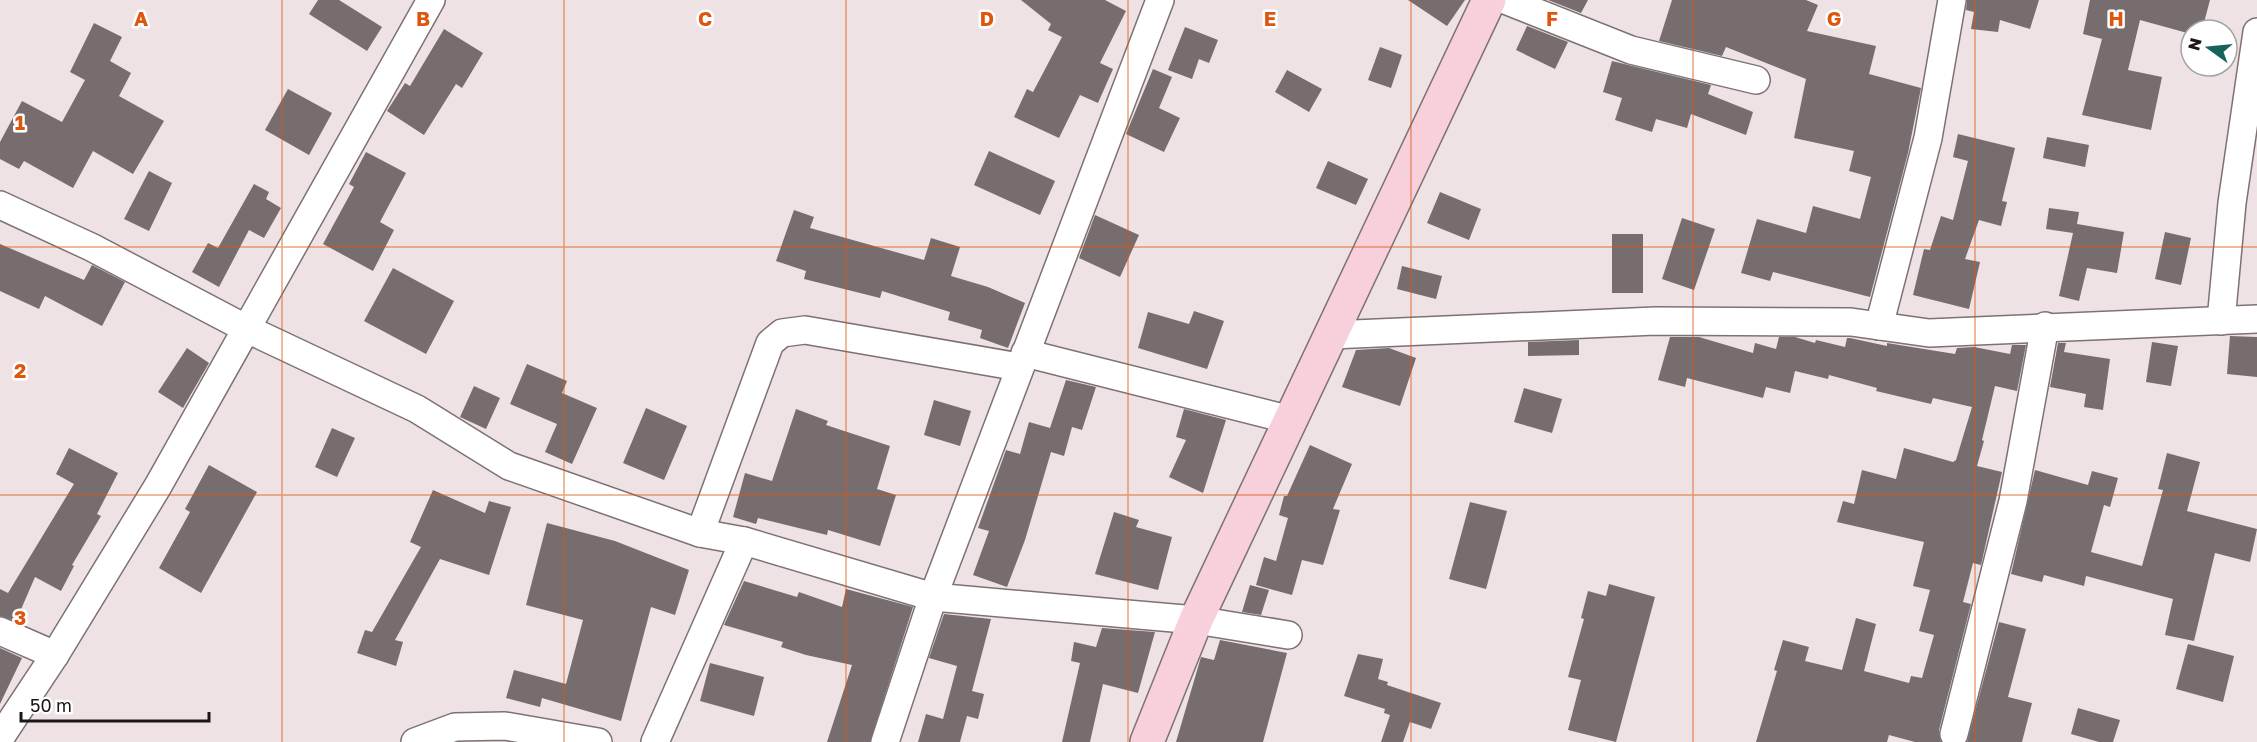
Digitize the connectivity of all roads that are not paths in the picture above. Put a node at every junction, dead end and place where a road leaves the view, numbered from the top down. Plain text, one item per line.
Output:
1 (431, 0) edge
2 (1160, 0) edge
3 (1490, 0) edge
4 (1505, 0) edge
5 (1952, 0) edge
6 (2257, 32) edge
7 (1756, 80) dead end
8 (0, 205) edge
9 (2257, 319) edge
10 (2221, 321) junction
11 (1879, 326) junction
12 (2045, 326) junction
13 (245, 328) junction
14 (1331, 335) junction
15 (1022, 360) junction
16 (1291, 420) junction
17 (700, 533) junction
18 (744, 542) junction
19 (933, 597) junction
20 (1197, 620) junction
21 (0, 631) edge
22 (1288, 635) dead end
23 (55, 655) junction
24 (1954, 734) dead end
25 (0, 738) edge
26 (415, 742) edge
27 (598, 742) edge
28 (655, 742) edge
29 (885, 742) edge
30 (1147, 742) edge

1 - 13 street
2 - 15 street
3 - 14 street
4 - 7 street
5 - 11 street
6 - 10 street
8 - 13 street
9 - 10 street
10 - 12 street
11 - 12 street
11 - 14 street
12 - 24 street
13 - 17 street
13 - 23 street
14 - 16 street
15 - 16 street
15 - 17 street
15 - 19 street
16 - 20 street
17 - 18 street
18 - 19 street
18 - 28 street
19 - 20 street
19 - 29 street
20 - 22 street
20 - 30 street
21 - 23 street
23 - 25 street
26 - 27 street

